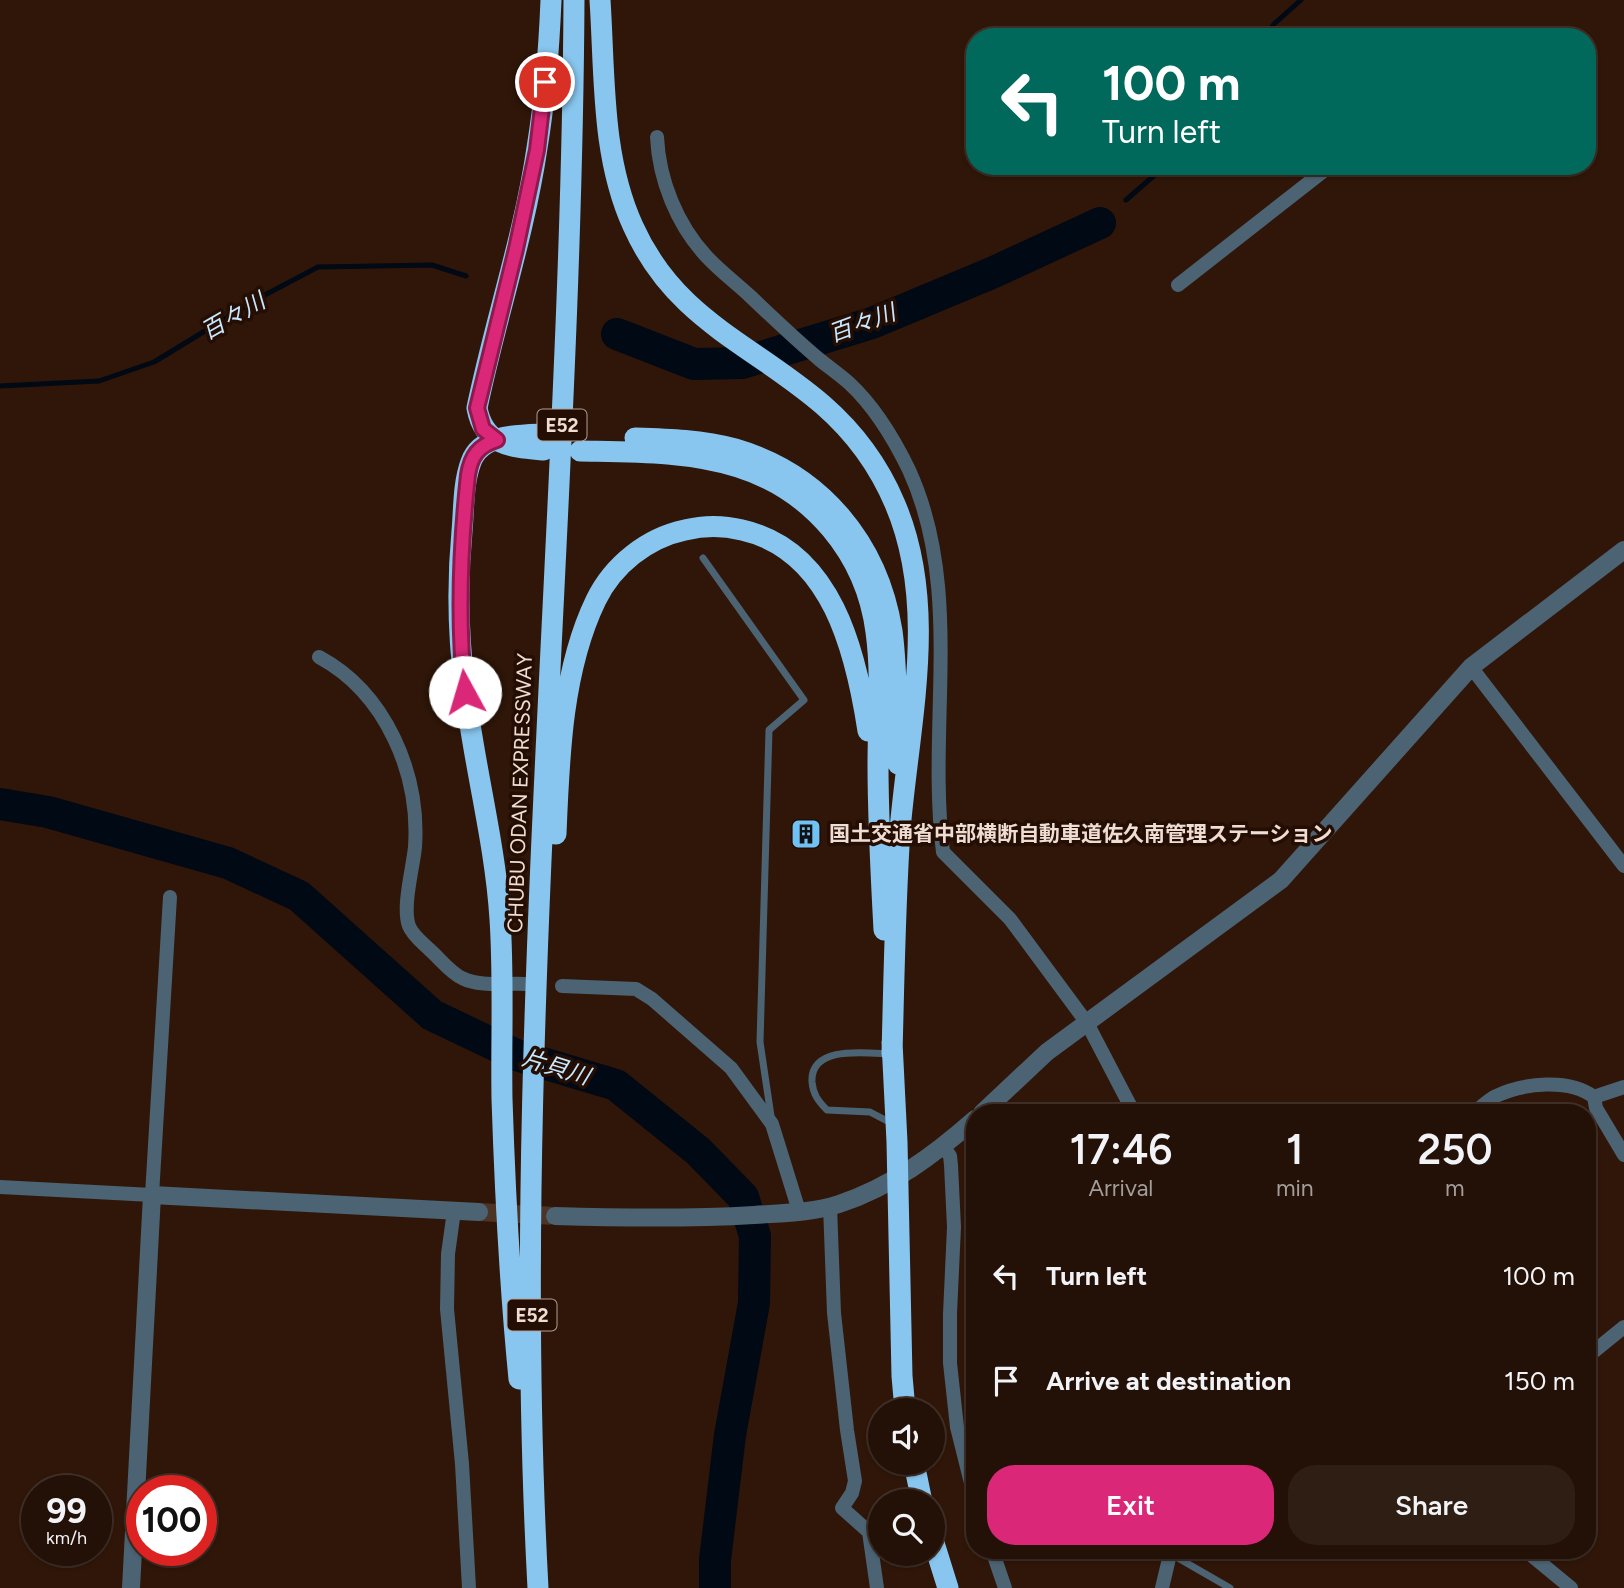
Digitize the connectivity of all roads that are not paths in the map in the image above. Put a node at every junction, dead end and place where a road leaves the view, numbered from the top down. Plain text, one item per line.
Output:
1 (551, 0) edge
2 (575, 0) edge
3 (600, 0) edge
4 (657, 137) dead end
5 (1319, 175) edge
6 (1178, 285) dead end
7 (497, 440) junction
8 (544, 442) tunnel mouth
9 (1624, 550) edge
10 (703, 558) dead end
11 (319, 657) dead end
12 (1471, 667) junction
13 (878, 824) junction
14 (900, 828) junction
15 (1624, 866) edge
16 (170, 897) dead end
17 (543, 991) junction
18 (1087, 1023) junction
19 (892, 1054) junction
20 (1624, 1087) edge
21 (1594, 1097) junction
22 (991, 1104) edge
23 (1129, 1104) edge
24 (1485, 1104) edge
25 (1595, 1104) edge
26 (1596, 1108) edge
27 (772, 1124) junction
28 (966, 1127) edge
29 (896, 1134) junction
30 (943, 1146) junction
31 (1624, 1155) edge
32 (0, 1187) edge
33 (152, 1195) junction
34 (830, 1206) junction
35 (454, 1211) junction
36 (479, 1212) tunnel mouth
37 (794, 1212) junction
38 (555, 1216) tunnel mouth
39 (1624, 1327) edge
40 (1596, 1350) edge
41 (904, 1398) edge
42 (966, 1467) edge
43 (534, 1517) junction
44 (995, 1559) edge
45 (1168, 1559) edge
46 (1182, 1559) edge
47 (1536, 1559) edge
48 (941, 1566) edge
49 (131, 1588) edge
50 (469, 1588) edge
51 (538, 1588) edge
52 (877, 1588) edge
53 (948, 1588) edge
54 (1005, 1588) edge
55 (1162, 1588) edge
56 (1230, 1588) edge
57 (1571, 1588) edge

1 - 7 highway
2 - 17 highway, CHUBU ODAN EXPRESSWAY / E52
3 - 14 highway
4 - 18 street
5 - 6 street
7 - 8 highway
7 - 43 highway
9 - 12 street
10 - 27 lane
11 - 17 street
12 - 15 street
12 - 18 street
13 - 14 highway
13 - 17 highway
13 - 19 highway
14 - 19 highway
16 - 33 street
17 - 27 street
17 - 43 highway, CHUBU ODAN EXPRESSWAY / E52
18 - 22 street
18 - 23 street
19 - 29 highway
19 - 29 lane
20 - 21 street
21 - 24 street
21 - 25 street
26 - 31 street
27 - 37 street
28 - 30 street
29 - 41 highway
30 - 34 street
30 - 42 street
32 - 33 street
33 - 35 street
33 - 49 street
34 - 37 street
34 - 52 street
35 - 36 street
35 - 50 street
37 - 38 street
39 - 40 street
43 - 51 highway, CHUBU ODAN EXPRESSWAY / E52
44 - 54 street
45 - 55 street
46 - 56 lane
47 - 57 street
48 - 53 highway

